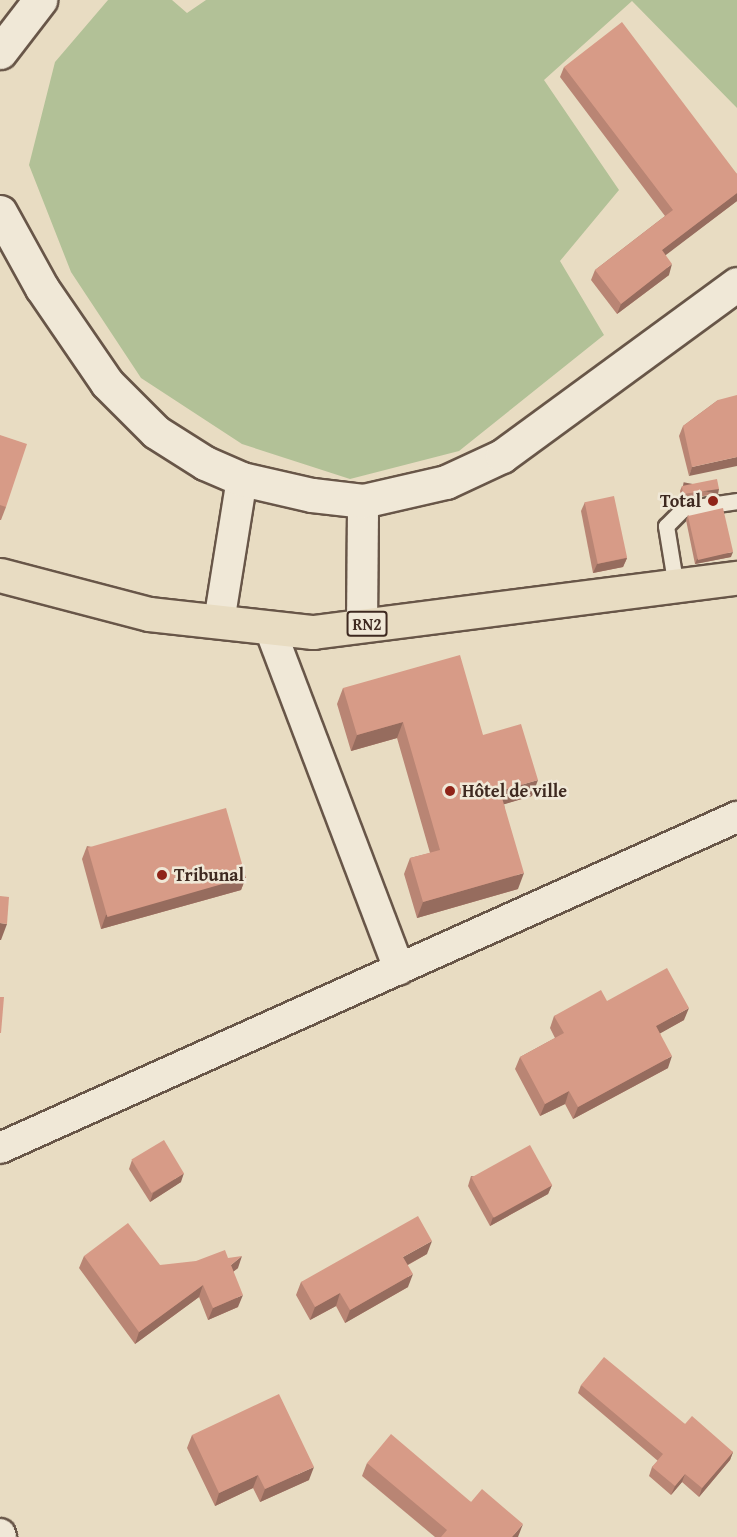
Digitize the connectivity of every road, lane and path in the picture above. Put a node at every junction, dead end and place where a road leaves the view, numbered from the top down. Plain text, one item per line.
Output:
1 (40, 0) edge
2 (0, 52) edge
3 (0, 212) edge
4 (737, 284) edge
5 (242, 479) junction
6 (363, 501) junction
7 (737, 501) edge
8 (0, 575) edge
9 (737, 578) edge
10 (676, 587) junction
11 (219, 622) junction
12 (362, 625) junction
13 (270, 629) junction
14 (737, 817) edge
15 (399, 969) junction
16 (0, 1148) edge

1 - 2 street
3 - 5 street
4 - 6 street
5 - 6 street
5 - 11 street
6 - 12 street
7 - 10 lane
8 - 11 highway, RN2
9 - 10 highway, RN2
10 - 12 highway, RN2
11 - 13 highway, RN2
12 - 13 highway, RN2
13 - 15 street
14 - 15 street
15 - 16 street

